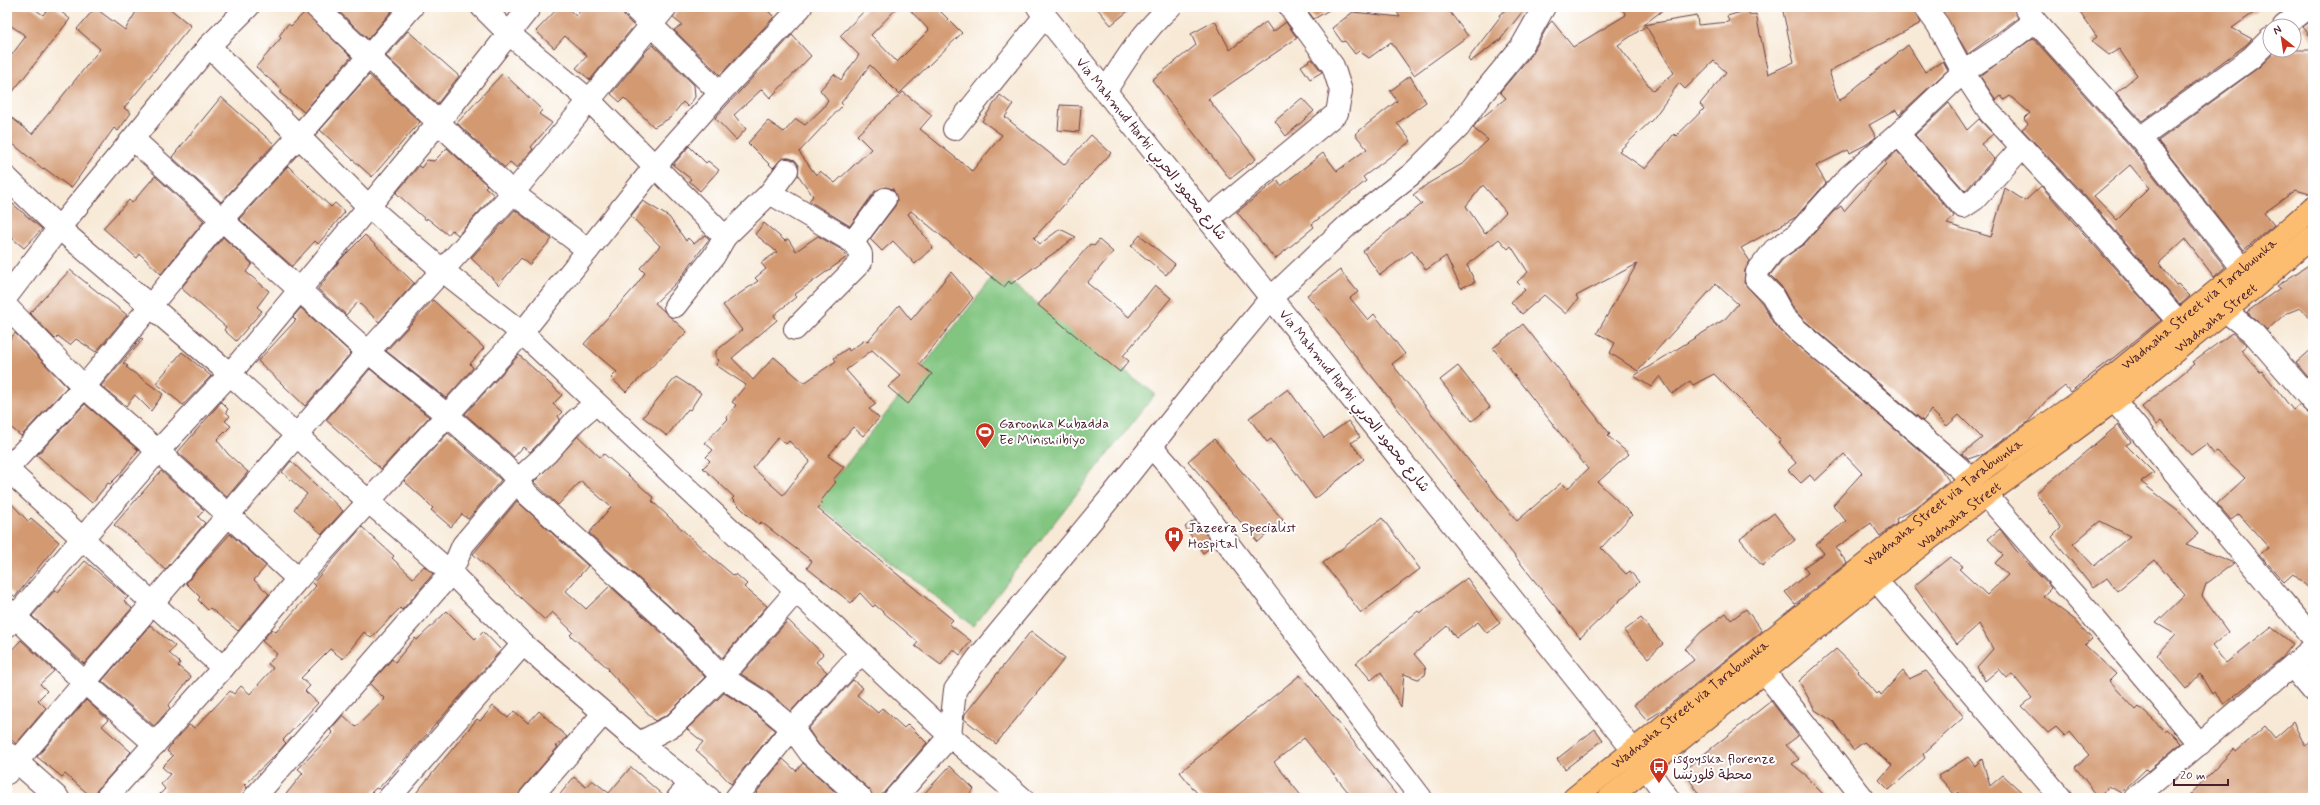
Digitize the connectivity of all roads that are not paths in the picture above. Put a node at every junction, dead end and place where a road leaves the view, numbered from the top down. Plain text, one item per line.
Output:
1 (248, 7) edge
2 (316, 7) edge
3 (412, 7) edge
4 (482, 7) edge
5 (530, 7) edge
6 (633, 7) edge
7 (666, 7) edge
8 (1290, 7) edge
9 (1544, 7) edge
10 (1925, 7) edge
11 (2308, 7) edge
12 (792, 10) edge
13 (1162, 10) edge
14 (1042, 12) edge
15 (2030, 14) edge
16 (2294, 18) edge
17 (652, 24) junction
18 (508, 33) junction
19 (209, 46) junction
20 (2262, 48) edge
21 (369, 57) junction
22 (1963, 72) junction
23 (1105, 92) junction
24 (720, 93) junction
25 (589, 100) junction
26 (438, 123) junction
27 (954, 129) dead end
28 (1898, 134) junction
29 (298, 137) junction
30 (2140, 138) junction
31 (133, 139) junction
32 (2022, 147) junction
33 (655, 166) junction
34 (787, 170) dead end
35 (7, 178) edge
36 (513, 193) junction
37 (770, 193) junction
38 (885, 199) dead end
39 (368, 206) junction
40 (2313, 207) edge
41 (1208, 219) junction
42 (221, 220) junction
43 (59, 228) junction
44 (2313, 236) edge
45 (725, 237) junction
46 (853, 242) junction
47 (588, 250) junction
48 (442, 270) junction
49 (2250, 277) junction
50 (299, 288) junction
51 (7, 296) edge
52 (1271, 298) junction
53 (151, 305) junction
54 (675, 306) dead end
55 (7, 307) edge
56 (2224, 310) junction
57 (2178, 321) junction
58 (795, 329) dead end
59 (522, 333) junction
60 (368, 352) junction
61 (230, 374) junction
62 (84, 387) junction
63 (2108, 392) junction
64 (2313, 402) edge
65 (595, 404) junction
66 (447, 415) junction
67 (296, 436) junction
68 (1151, 446) junction
69 (158, 451) junction
70 (7, 469) edge
71 (1972, 479) junction
72 (518, 480) junction
73 (1986, 494) junction
74 (369, 502) junction
75 (229, 516) junction
76 (82, 537) junction
77 (451, 573) junction
78 (298, 579) junction
79 (1876, 580) junction
80 (797, 590) junction
81 (154, 605) junction
82 (10, 617) edge
83 (2313, 638) edge
84 (523, 644) junction
85 (2313, 648) edge
86 (861, 653) junction
87 (2292, 666) junction
88 (223, 668) junction
89 (1765, 672) junction
90 (722, 677) junction
91 (84, 682) junction
92 (2313, 691) edge
93 (604, 713) junction
94 (792, 728) junction
95 (950, 736) junction
96 (639, 743) junction
97 (155, 744) junction
98 (2200, 744) junction
99 (1633, 750) junction
100 (10, 762) edge
101 (1646, 769) junction
102 (684, 791) edge
103 (58, 798) edge
104 (106, 798) edge
105 (254, 798) edge
106 (389, 798) edge
107 (530, 798) edge
108 (709, 798) edge
109 (736, 798) edge
110 (861, 798) edge
111 (895, 798) edge
112 (1022, 798) edge
113 (1421, 798) edge
114 (1574, 798) edge
115 (1609, 798) edge
116 (1668, 798) edge
117 (1863, 798) edge
118 (2060, 798) edge
119 (2135, 798) edge

1 - 19 street
2 - 21 street
3 - 21 street
4 - 18 street
5 - 18 street
6 - 17 street
7 - 17 street
8 - 41 street
9 - 52 street
10 - 22 street
11 - 16 street
12 - 24 street
13 - 23 street
14 - 23 street, Via Mahmud Harbi شارع محمود الحربي
14 - 27 street
15 - 22 street
15 - 30 street
17 - 24 street
17 - 25 street
18 - 25 street
18 - 26 street
19 - 29 street
19 - 31 street
20 - 30 street
21 - 26 street
21 - 29 street
22 - 28 street
22 - 32 street
23 - 41 street, Via Mahmud Harbi شارع محمود الحربي
24 - 33 street
25 - 33 street
25 - 36 street
26 - 36 street
26 - 39 street
28 - 32 street
28 - 71 street
29 - 39 street
29 - 42 street
30 - 49 street
31 - 42 street
31 - 43 street
32 - 57 street
33 - 45 street
33 - 47 street
34 - 37 street
35 - 43 street
36 - 47 street
36 - 48 street
37 - 45 street
37 - 46 street
38 - 46 street
39 - 48 street
39 - 50 street
40 - 49 main road, Wadnaha Street via Tarabuunka
41 - 52 street, Via Mahmud Harbi شارع محمود الحربي
42 - 50 street
42 - 53 street
43 - 51 street
43 - 53 street
44 - 49 main road, Wadnaha Street
45 - 54 street
46 - 58 street
47 - 59 street
48 - 59 street
48 - 60 street
49 - 56 main road, Wadnaha Street
49 - 57 main road, Wadnaha Street via Tarabuunka
50 - 60 street
50 - 61 street
52 - 68 street
52 - 99 street, Via Mahmud Harbi شارع محمود الحربي
53 - 61 street
53 - 62 street
55 - 62 street
56 - 63 main road, Wadnaha Street
56 - 64 street
57 - 63 main road, Wadnaha Street via Tarabuunka
59 - 65 street
59 - 66 street
60 - 66 street
60 - 67 street
61 - 67 street
61 - 69 street
62 - 69 street
62 - 70 street
63 - 71 main road, Wadnaha Street via Tarabuunka
63 - 73 main road, Wadnaha Street
63 - 83 street
65 - 72 street
65 - 80 street
66 - 72 street
66 - 74 street
67 - 74 street
67 - 75 street
68 - 95 street
68 - 113 street
69 - 75 street
69 - 76 street
70 - 76 street
71 - 99 main road, Wadnaha Street via Tarabuunka
72 - 77 street
72 - 90 street
73 - 79 main road, Wadnaha Street
73 - 98 street
74 - 77 street
74 - 78 street
75 - 78 street
75 - 81 street
76 - 81 street
76 - 82 street
77 - 84 street
77 - 105 street
78 - 88 street
79 - 89 main road, Wadnaha Street
79 - 118 street
80 - 86 street
80 - 90 street
81 - 88 street
81 - 91 street
82 - 91 street
84 - 93 street
84 - 106 street
85 - 87 street
86 - 94 street
86 - 95 street
87 - 92 street
87 - 98 street
88 - 97 street
89 - 101 main road, Wadnaha Street
89 - 117 street
90 - 94 street
90 - 96 street
91 - 97 street
91 - 100 street
93 - 96 street
93 - 107 street
94 - 109 street
94 - 110 street
95 - 111 street
95 - 112 street
96 - 102 street
97 - 104 street
98 - 119 street
99 - 101 street, Via Mahmud Harbi شارع محمود الحربي
99 - 114 main road, Wadnaha Street via Tarabuunka
100 - 103 street
101 - 115 main road, Wadnaha Street
101 - 116 street, Via Mahmud Harbi شارع محمود الحربي
102 - 108 street

